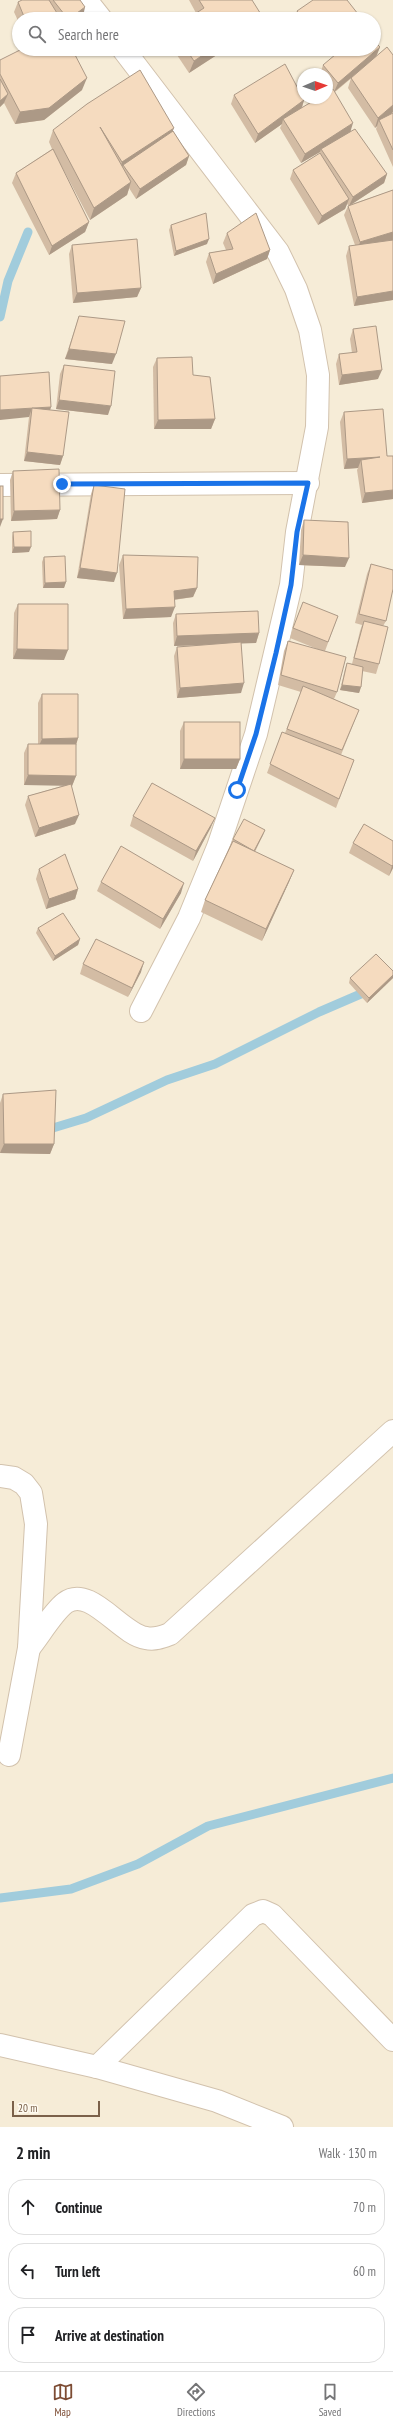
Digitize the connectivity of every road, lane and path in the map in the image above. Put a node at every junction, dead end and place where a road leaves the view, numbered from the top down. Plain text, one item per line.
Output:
1 (86, 0) edge
2 (95, 12) edge
3 (129, 56) edge
4 (308, 483) junction
5 (0, 485) edge
6 (141, 1011) dead end
7 (393, 1432) edge
8 (0, 1476) edge
9 (29, 1648) junction
10 (9, 1755) dead end
11 (393, 2040) edge
12 (0, 2046) edge
13 (97, 2067) junction
14 (282, 2127) edge

1 - 2 street
3 - 4 street
4 - 5 street
4 - 6 street
7 - 9 street
8 - 9 street
9 - 10 street
11 - 13 street
12 - 13 street
13 - 14 street

